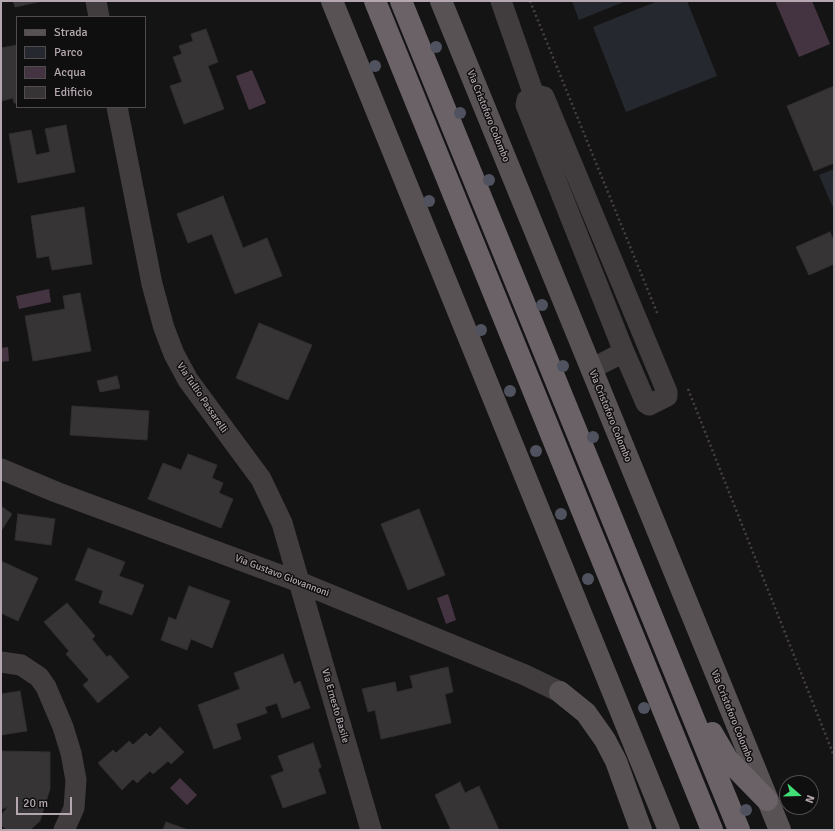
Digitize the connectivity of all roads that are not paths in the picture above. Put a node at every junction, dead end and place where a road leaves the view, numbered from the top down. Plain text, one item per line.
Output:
1 (96, 1) edge
2 (332, 1) edge
3 (375, 1) edge
4 (401, 1) edge
5 (441, 1) edge
6 (446, 1) edge
7 (500, 1) edge
8 (99, 16) edge
9 (450, 25) junction
10 (535, 98) junction
11 (117, 108) edge
12 (624, 352) junction
13 (591, 369) junction
14 (1, 469) edge
15 (638, 579) junction
16 (299, 582) junction
17 (1, 662) edge
18 (560, 692) joint
19 (767, 800) junction
20 (64, 830) edge
21 (371, 830) edge
22 (641, 830) edge
23 (669, 830) edge
24 (712, 830) edge
25 (739, 830) edge
26 (780, 830) edge

1 - 8 street
2 - 23 main road
3 - 24 highway
4 - 15 highway
5 - 9 main road, Via Cristoforo Colombo
6 - 9 main road
7 - 10 street
9 - 13 main road, Via Cristoforo Colombo
10 - 12 street
10 - 12 street
11 - 16 street, Via Tullio Passarelli
12 - 13 street
13 - 19 main road, Via Cristoforo Colombo
14 - 16 street, Via Gustavo Giovannoni
15 - 19 highway
15 - 25 highway
16 - 18 street, Via Gustavo Giovannoni
16 - 21 street, Via Ernesto Basile
17 - 20 street
18 - 22 main road
19 - 26 main road, Via Cristoforo Colombo

